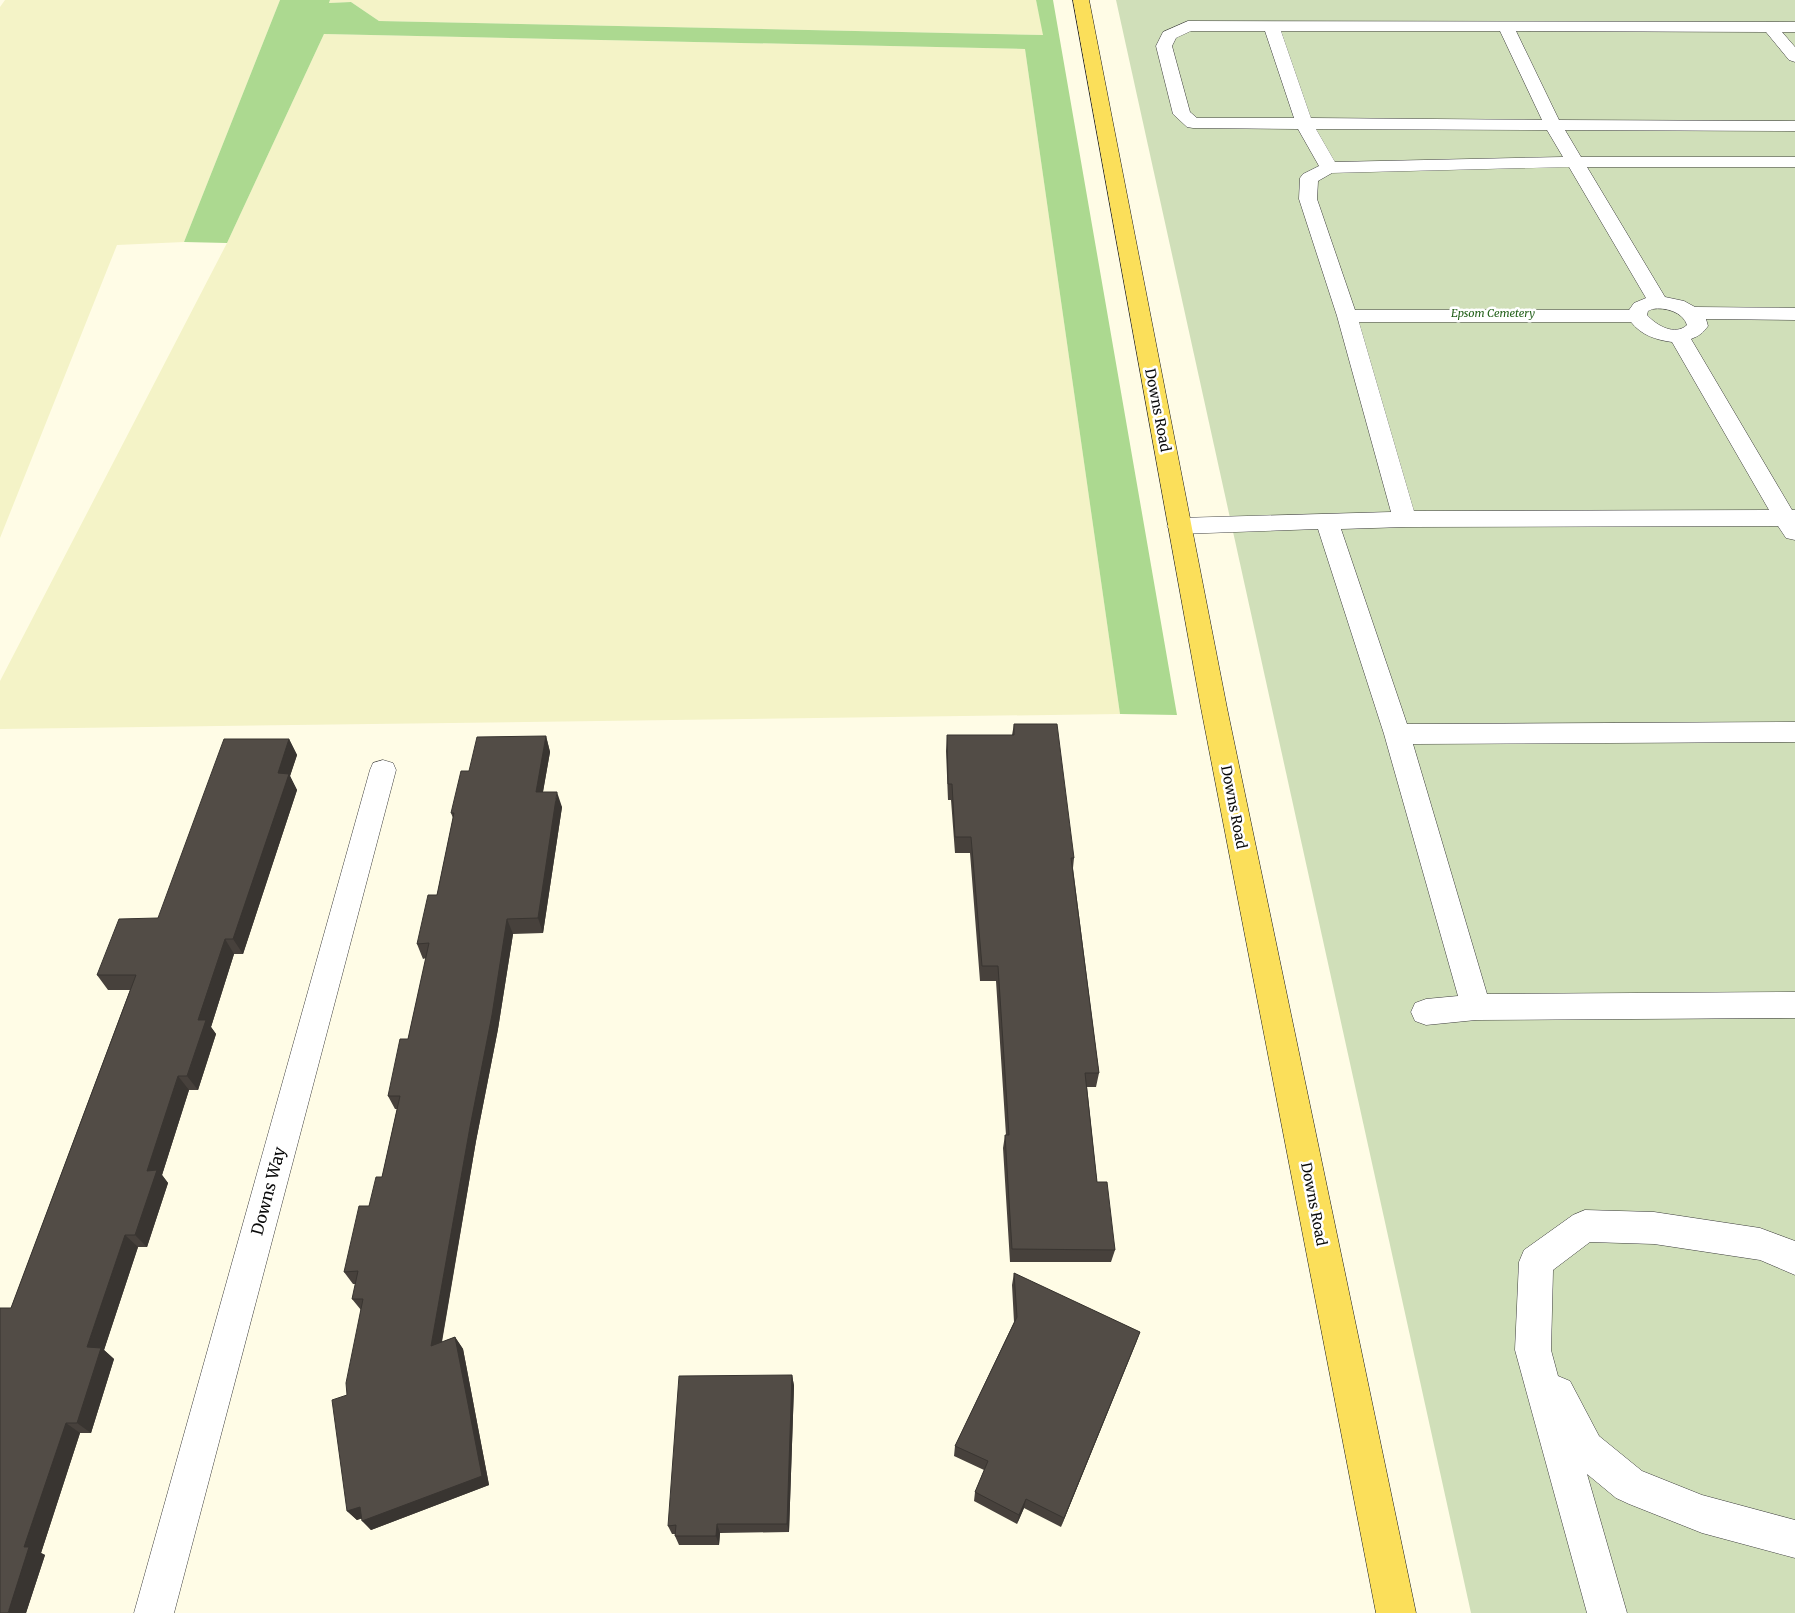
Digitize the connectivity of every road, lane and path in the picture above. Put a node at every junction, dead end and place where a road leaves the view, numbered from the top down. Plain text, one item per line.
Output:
1 (1081, 0) edge
2 (1271, 26) junction
3 (1506, 27) junction
4 (1770, 27) junction
5 (1795, 27) edge
6 (1795, 58) edge
7 (1306, 124) junction
8 (1553, 125) junction
9 (1795, 126) edge
10 (1575, 162) junction
11 (1795, 162) edge
12 (1329, 168) junction
13 (1658, 302) junction
14 (1691, 313) junction
15 (1795, 314) edge
16 (1347, 316) junction
17 (1637, 316) junction
18 (1678, 336) junction
19 (1405, 519) junction
20 (1327, 522) junction
21 (1792, 524) edge
22 (1179, 526) junction
23 (1795, 732) edge
24 (1397, 734) junction
25 (383, 770) dead end
26 (1795, 1004) edge
27 (1476, 1007) junction
28 (1426, 1012) dead end
29 (1795, 1258) edge
30 (1533, 1350) junction
31 (1795, 1538) edge
32 (154, 1613) edge
33 (1396, 1613) edge
34 (1607, 1613) edge

1 - 22 main road, Downs Road
2 - 3 street
2 - 7 street
2 - 7 street
3 - 4 street
3 - 8 street
4 - 5 street
4 - 6 street
7 - 8 street
7 - 12 street
8 - 9 street
8 - 10 street
10 - 11 street
10 - 12 street
10 - 13 street
12 - 16 street
13 - 14 street
13 - 17 street
14 - 15 street
14 - 18 street
16 - 17 street
16 - 19 street
17 - 18 street
18 - 21 street
19 - 20 street
19 - 21 street
20 - 22 street
20 - 24 street
22 - 33 main road, Downs Road
23 - 24 street
24 - 27 street
25 - 32 street, Downs Way
26 - 27 street
27 - 28 street
29 - 30 street
30 - 31 street
30 - 34 street

